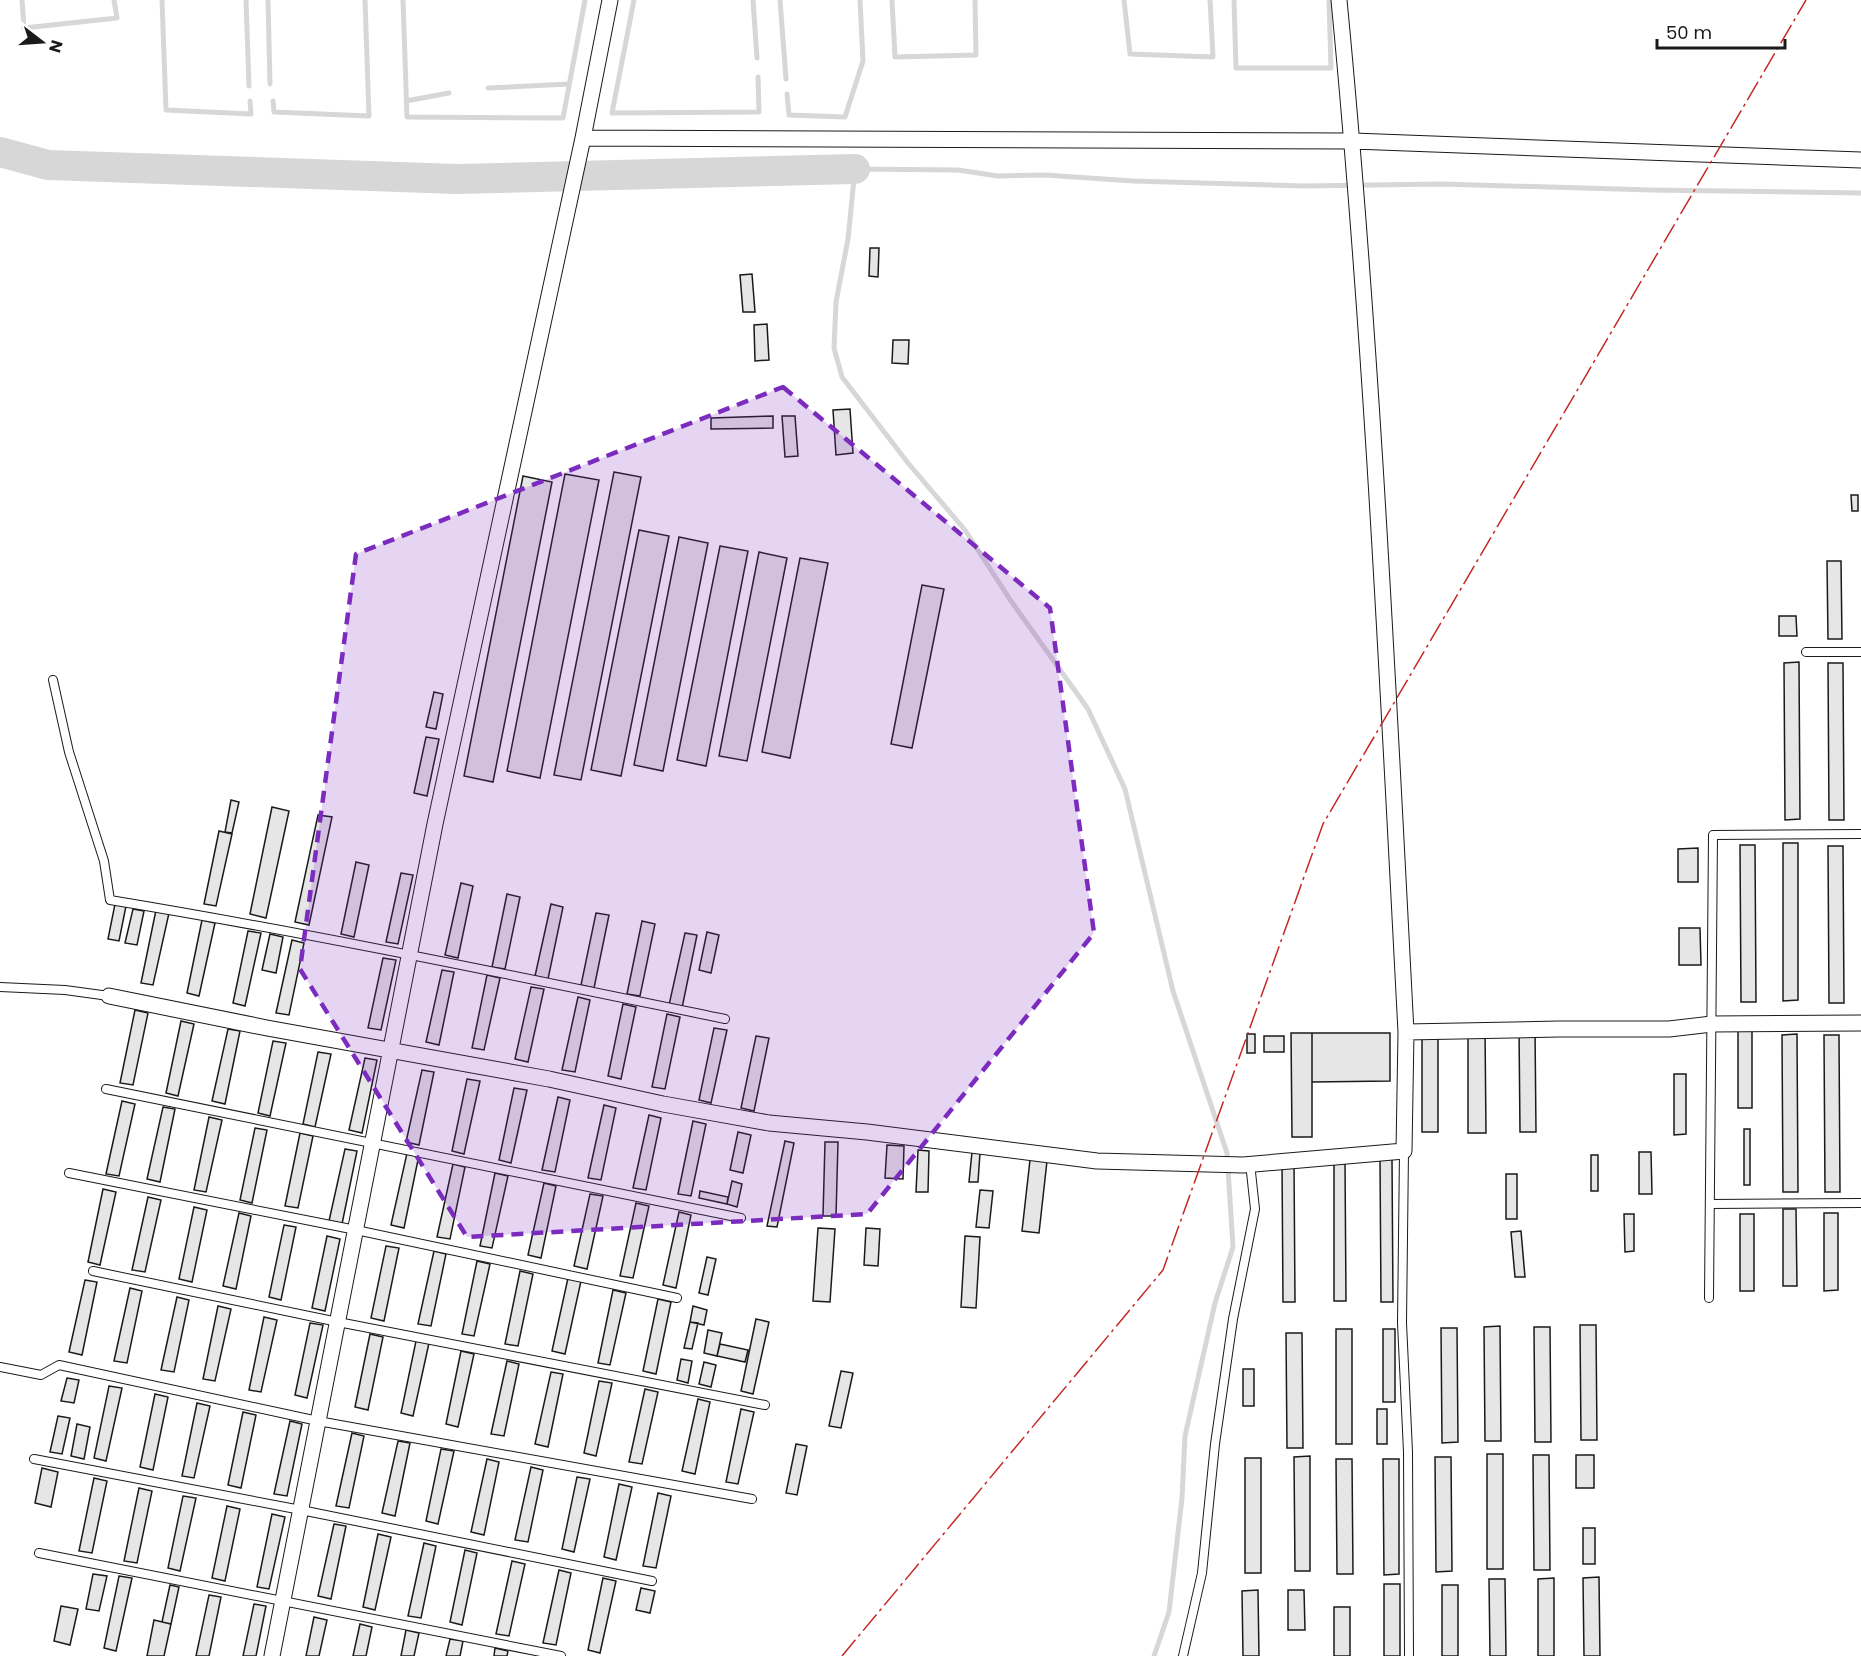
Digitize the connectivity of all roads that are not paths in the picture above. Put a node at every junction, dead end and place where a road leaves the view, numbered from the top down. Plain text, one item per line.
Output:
1 (610, 0) edge
2 (1339, 0) edge
3 (583, 138) junction
4 (1353, 141) junction
5 (1861, 160) edge
6 (1806, 652) dead end
7 (1861, 652) edge
8 (53, 680) dead end
9 (1861, 834) edge
10 (410, 954) junction
11 (0, 987) edge
12 (110, 996) joint
13 (724, 1019) dead end
14 (1861, 1023) edge
15 (1712, 1024) junction
16 (1406, 1032) junction
17 (390, 1051) junction
18 (106, 1089) dead end
19 (372, 1144) junction
20 (1404, 1152) junction
21 (1247, 1164) junction
22 (69, 1173) dead end
23 (1861, 1203) edge
24 (1710, 1204) junction
25 (741, 1218) dead end
26 (356, 1230) junction
27 (93, 1271) dead end
28 (677, 1298) dead end
29 (1709, 1298) dead end
30 (338, 1322) junction
31 (0, 1367) edge
32 (765, 1406) dead end
33 (318, 1421) junction
34 (34, 1459) dead end
35 (752, 1498) dead end
36 (301, 1510) junction
37 (39, 1553) dead end
38 (652, 1581) dead end
39 (283, 1601) junction
40 (272, 1656) edge
41 (561, 1656) edge
42 (1183, 1656) edge
43 (1409, 1656) edge

1 - 3 street
2 - 4 street
3 - 4 street
3 - 10 street
4 - 5 street
4 - 16 street
6 - 7 lane
8 - 10 lane
9 - 15 lane
10 - 13 lane
10 - 17 street
11 - 12 lane
12 - 17 street
14 - 15 street
15 - 16 street
15 - 24 lane
16 - 20 street
17 - 19 street
17 - 21 street
18 - 19 lane
19 - 25 lane
19 - 26 street
20 - 21 street
20 - 43 lane
21 - 42 lane
22 - 26 lane
23 - 24 lane
24 - 29 lane
26 - 28 lane
26 - 30 street
27 - 30 lane
30 - 32 lane
30 - 33 street
31 - 33 lane
33 - 35 lane
33 - 36 street
34 - 36 lane
36 - 38 lane
36 - 39 street
37 - 39 lane
39 - 40 street
39 - 41 lane

